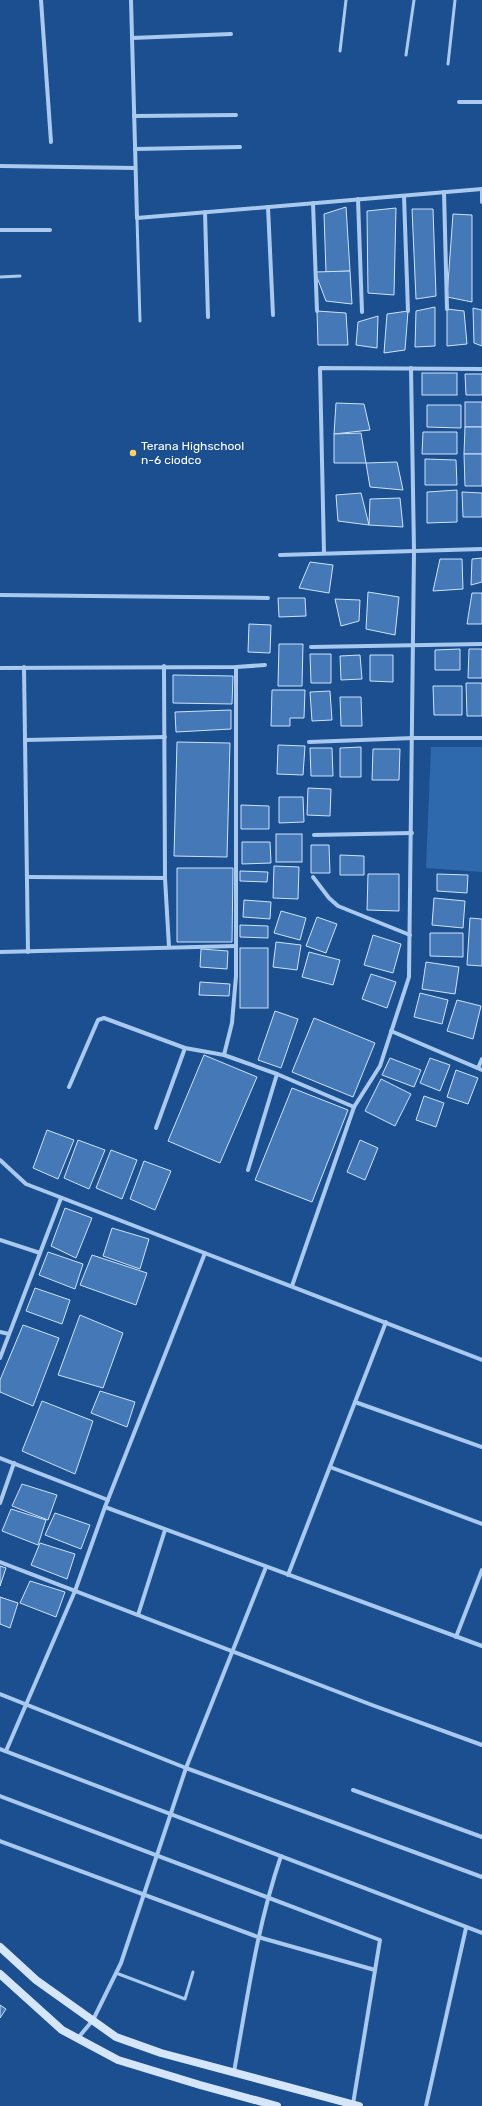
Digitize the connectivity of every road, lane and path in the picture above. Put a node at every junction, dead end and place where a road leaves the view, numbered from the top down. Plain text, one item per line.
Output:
1 (41, 0) edge
2 (131, 0) edge
3 (346, 0) edge
4 (414, 0) edge
5 (455, 0) edge
6 (231, 34) dead end
7 (132, 38) junction
8 (340, 51) dead end
9 (406, 55) dead end
10 (448, 64) dead end
11 (459, 102) dead end
12 (482, 102) edge
13 (236, 115) dead end
14 (134, 116) junction
15 (51, 142) dead end
16 (240, 147) dead end
17 (135, 149) junction
18 (0, 166) edge
19 (136, 168) junction
20 (482, 189) edge
21 (444, 192) junction
22 (404, 196) junction
23 (358, 199) junction
24 (482, 202) edge
25 (313, 203) junction
26 (268, 207) junction
27 (204, 212) junction
28 (137, 218) junction
29 (0, 230) edge
30 (50, 230) dead end
31 (0, 276) edge
32 (20, 276) dead end
33 (447, 309) dead end
34 (317, 311) dead end
35 (408, 311) dead end
36 (362, 312) dead end
37 (273, 315) dead end
38 (208, 317) dead end
39 (140, 321) dead end
40 (411, 368) junction
41 (482, 369) edge
42 (482, 548) edge
43 (414, 551) junction
44 (324, 553) junction
45 (280, 555) dead end
46 (0, 595) edge
47 (268, 598) dead end
48 (482, 644) edge
49 (413, 645) junction
50 (311, 647) dead end
51 (265, 665) dead end
52 (164, 666) junction
53 (236, 667) junction
54 (0, 668) edge
55 (24, 668) junction
56 (165, 737) junction
57 (413, 738) junction
58 (482, 738) edge
59 (25, 740) junction
60 (309, 742) dead end
61 (412, 833) junction
62 (314, 835) dead end
63 (28, 877) junction
64 (313, 877) dead end
65 (165, 878) junction
66 (410, 935) junction
67 (236, 946) junction
68 (169, 947) junction
69 (0, 952) edge
70 (28, 952) junction
71 (391, 1031) junction
72 (185, 1048) junction
73 (224, 1055) junction
74 (482, 1058) edge
75 (480, 1069) edge
76 (277, 1074) junction
77 (69, 1087) dead end
78 (354, 1108) junction
79 (156, 1128) dead end
80 (0, 1160) edge
81 (248, 1170) dead end
82 (61, 1198) junction
83 (0, 1240) edge
84 (40, 1253) junction
85 (205, 1253) junction
86 (292, 1286) junction
87 (386, 1322) junction
88 (0, 1332) edge
89 (9, 1334) junction
90 (0, 1358) edge
91 (482, 1360) edge
92 (355, 1402) junction
93 (482, 1447) edge
94 (0, 1458) edge
95 (14, 1463) junction
96 (330, 1467) junction
97 (108, 1500) junction
98 (0, 1503) edge
99 (105, 1507) junction
100 (482, 1524) edge
101 (165, 1530) junction
102 (0, 1562) edge
103 (266, 1567) junction
104 (482, 1570) edge
105 (288, 1575) junction
106 (76, 1591) junction
107 (138, 1615) junction
108 (456, 1637) junction
109 (482, 1646) edge
110 (231, 1651) junction
111 (0, 1694) edge
112 (26, 1704) junction
113 (482, 1745) edge
114 (0, 1749) edge
115 (6, 1751) junction
116 (186, 1768) junction
117 (353, 1790) dead end
118 (0, 1796) edge
119 (170, 1814) junction
120 (482, 1837) edge
121 (0, 1841) edge
122 (157, 1854) junction
123 (281, 1856) junction
124 (482, 1877) edge
125 (143, 1896) junction
126 (267, 1897) junction
127 (466, 1928) junction
128 (482, 1933) edge
129 (258, 1937) junction
130 (0, 1947) edge
131 (375, 1970) junction
132 (193, 1972) dead end
133 (116, 1973) junction
134 (0, 1974) edge
135 (93, 2020) junction
136 (78, 2038) junction
137 (234, 2073) junction
138 (356, 2105) edge
139 (277, 2106) edge
140 (426, 2106) edge

1 - 15 street
2 - 7 street
3 - 8 lane
4 - 9 lane
5 - 10 lane
6 - 7 street
7 - 14 street
11 - 12 street
13 - 14 street
14 - 17 street
16 - 17 street
17 - 19 street
18 - 19 street
19 - 28 street
20 - 21 street
20 - 24 street
21 - 22 street
21 - 33 street
22 - 23 street
22 - 35 street
23 - 25 street
23 - 36 street
25 - 26 street
25 - 34 street
26 - 27 street
26 - 37 street
27 - 28 street
27 - 38 street
28 - 39 lane
29 - 30 street
31 - 32 lane
40 - 41 street
40 - 43 street
40 - 44 street
42 - 43 street
43 - 44 street
43 - 49 street
44 - 45 street
46 - 47 street
48 - 49 street
49 - 50 street
49 - 57 street
51 - 53 street
52 - 53 street
52 - 55 street
52 - 56 street
53 - 67 street
54 - 55 street
55 - 59 street
56 - 59 street
56 - 65 street
57 - 58 street
57 - 60 street
57 - 61 street
59 - 63 street
61 - 62 street
61 - 66 street
63 - 65 street
63 - 70 street
64 - 66 street
65 - 68 street
66 - 71 street
67 - 68 street
67 - 73 street
68 - 70 street
69 - 70 street
71 - 75 street
71 - 78 street
72 - 73 street
72 - 77 street
72 - 79 street
73 - 76 street
74 - 75 street
76 - 78 street
76 - 81 street
78 - 86 street
80 - 82 street
82 - 84 street
82 - 85 street
83 - 84 street
84 - 89 street
85 - 86 street
85 - 97 street
86 - 87 street
87 - 91 street
87 - 92 street
88 - 89 street
89 - 90 street
92 - 93 street
92 - 96 street
94 - 95 street
95 - 97 street
95 - 98 street
96 - 100 street
96 - 105 street
97 - 99 street
99 - 101 street
99 - 106 street
101 - 103 street
101 - 107 street
102 - 106 street
103 - 105 street
103 - 110 street
104 - 108 street
105 - 108 street
106 - 107 street
106 - 112 street
107 - 110 street
108 - 109 street
110 - 113 street
110 - 116 street
111 - 112 street
112 - 115 street
112 - 116 street
114 - 115 street
115 - 119 street
116 - 119 street
116 - 124 street
117 - 120 street
118 - 122 street
119 - 122 street
119 - 123 street
121 - 125 street
122 - 125 street
122 - 126 street
123 - 126 street
123 - 127 street
125 - 129 street
125 - 133 street
126 - 129 street
126 - 131 street
127 - 128 street
127 - 140 street
129 - 131 street
129 - 137 street
130 - 135 street
131 - 138 street
132 - 133 lane
133 - 135 street
134 - 136 street
135 - 136 street
135 - 137 street
136 - 139 street
137 - 138 street

